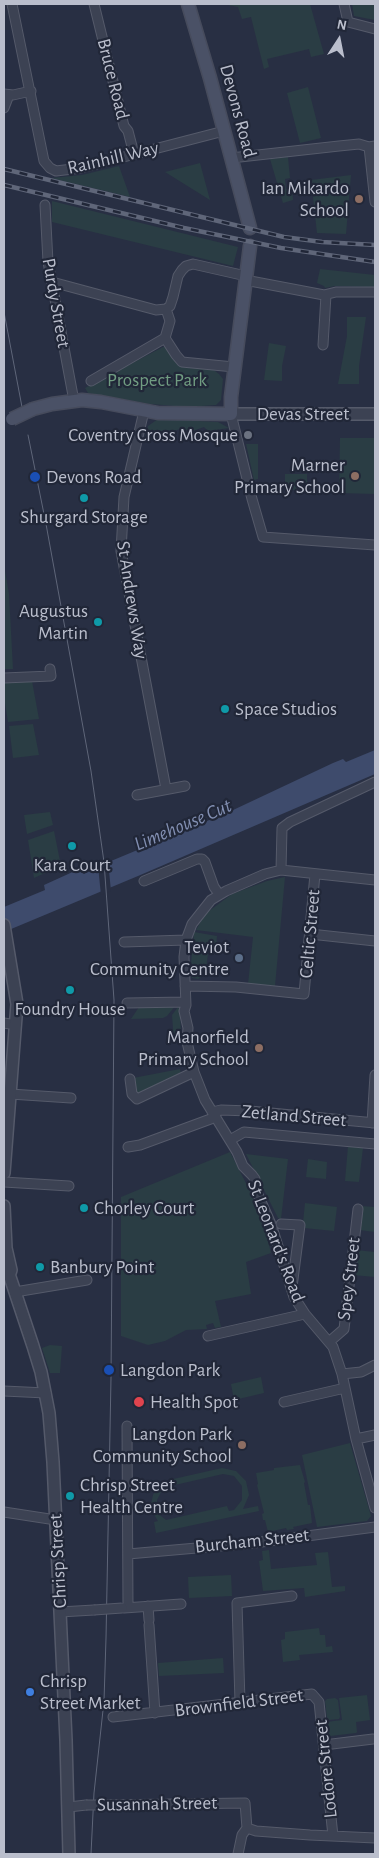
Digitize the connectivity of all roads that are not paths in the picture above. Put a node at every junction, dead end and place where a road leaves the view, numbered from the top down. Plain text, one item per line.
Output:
1 (12, 4) edge
2 (94, 4) edge
3 (188, 4) edge
4 (344, 4) edge
5 (375, 30) edge
6 (31, 91) junction
7 (6, 94) edge
8 (4, 108) edge
9 (224, 131) junction
10 (372, 146) edge
11 (134, 154) junction
12 (231, 158) junction
13 (375, 202) edge
14 (45, 205) dead end
15 (250, 228) dead end
16 (250, 246) dead end
17 (246, 278) junction
18 (52, 282) junction
19 (375, 292) edge
20 (326, 295) junction
21 (166, 310) junction
22 (166, 338) junction
23 (323, 345) dead end
24 (234, 367) junction
25 (91, 381) dead end
26 (74, 400) junction
27 (144, 411) junction
28 (231, 414) junction
29 (375, 414) edge
30 (8, 421) edge
31 (375, 545) edge
32 (51, 676) dead end
33 (4, 678) edge
34 (375, 782) edge
35 (185, 786) dead end
36 (166, 790) junction
37 (137, 795) dead end
38 (281, 870) junction
39 (316, 874) junction
40 (375, 880) edge
41 (144, 882) dead end
42 (219, 894) junction
43 (4, 925) edge
44 (310, 934) junction
45 (186, 940) junction
46 (375, 941) edge
47 (124, 942) dead end
48 (185, 986) junction
49 (185, 1002) junction
50 (126, 1003) dead end
51 (4, 1023) edge
52 (16, 1025) junction
53 (194, 1072) junction
54 (375, 1074) edge
55 (130, 1079) dead end
56 (10, 1094) junction
57 (71, 1098) dead end
58 (214, 1114) junction
59 (373, 1123) edge
60 (230, 1140) junction
61 (375, 1144) edge
62 (128, 1147) dead end
63 (4, 1172) edge
64 (4, 1182) edge
65 (69, 1186) dead end
66 (4, 1206) edge
67 (358, 1209) dead end
68 (281, 1224) dead end
69 (296, 1252) junction
70 (5, 1253) edge
71 (281, 1256) junction
72 (6, 1270) edge
73 (87, 1280) dead end
74 (292, 1290) junction
75 (15, 1292) junction
76 (305, 1314) junction
77 (210, 1325) dead end
78 (329, 1342) junction
79 (375, 1365) edge
80 (342, 1374) junction
81 (345, 1388) junction
82 (4, 1391) edge
83 (46, 1393) junction
84 (284, 1402) dead end
85 (127, 1426) dead end
86 (375, 1435) edge
87 (356, 1439) junction
88 (375, 1508) edge
89 (4, 1512) edge
90 (56, 1520) junction
91 (375, 1526) edge
92 (128, 1554) junction
93 (292, 1596) dead end
94 (181, 1604) dead end
95 (148, 1606) junction
96 (125, 1608) junction
97 (60, 1612) junction
98 (240, 1702) junction
99 (319, 1702) joint
100 (155, 1713) junction
101 (113, 1717) dead end
102 (373, 1739) dead end
103 (324, 1744) junction
104 (69, 1807) junction
105 (247, 1828) junction
106 (333, 1836) junction
107 (375, 1838) edge
108 (69, 1854) edge
109 (238, 1854) edge

1 - 6 street, Rainhill Way
2 - 11 street, Bruce Road
3 - 9 main road, Devons Road
4 - 5 street
6 - 7 street
6 - 11 street, Rainhill Way
7 - 8 street
9 - 11 street, Rainhill Way
9 - 12 main road, Devons Road
10 - 12 street
10 - 13 street
12 - 15 main road, Devons Road
14 - 18 street, Purdy Street
16 - 17 main road
17 - 20 street
17 - 21 street
17 - 24 main road
18 - 21 street
18 - 26 street, Purdy Street
19 - 20 street
20 - 23 street
21 - 22 street
22 - 24 street
22 - 25 street
24 - 28 main road
26 - 27 main road
26 - 30 main road, bridge
27 - 28 main road
27 - 36 street, St Andrews Way
28 - 29 street, Devas Street
28 - 31 street
32 - 33 street
34 - 38 street
35 - 36 street
36 - 37 street
38 - 39 street
38 - 42 street
39 - 40 street
39 - 44 street, Celtic Street
41 - 42 street
42 - 45 street
43 - 52 street
44 - 46 street
44 - 48 street, Celtic Street
45 - 47 street
45 - 48 street, St Leonard's Road
48 - 49 street, St Leonard's Road
49 - 50 street
49 - 53 street, St Leonard's Road
51 - 52 street
52 - 56 street
53 - 55 street
53 - 58 street, St Leonard's Road
54 - 59 street
56 - 57 street
56 - 63 street
58 - 59 street, Zetland Street
58 - 60 street, St Leonard's Road
58 - 62 street, Zetland Street
60 - 61 street, Zetland Street
60 - 71 street, St Leonard's Road
64 - 65 street
66 - 70 street, Chrisp Street
67 - 78 street, Spey Street
68 - 69 street
69 - 71 street
69 - 74 street
70 - 72 street, Chrisp Street
71 - 74 street, St Leonard's Road
72 - 75 street, Chrisp Street
73 - 75 street
74 - 76 street, St Leonard's Road
75 - 83 street, Chrisp Street
76 - 77 street
76 - 78 street, St Leonard's Road
78 - 80 street, St Leonard's Road
79 - 80 street
80 - 81 street, St Leonard's Road
81 - 84 street
81 - 87 street, St Leonard's Road
82 - 83 street
83 - 90 street, Chrisp Street
85 - 92 street
86 - 87 street
87 - 88 street, St Leonard's Road
89 - 90 street
90 - 97 street, Chrisp Street
91 - 92 street, Burcham Street
92 - 96 street
93 - 98 street
94 - 95 street
95 - 96 street
95 - 100 street, Brownfield Street
96 - 97 street, bridge
97 - 104 street, Chrisp Street
98 - 99 street, Brownfield Street
98 - 100 street, Brownfield Street
99 - 103 street, Lodore Street
100 - 101 street, Brownfield Street
102 - 103 street
103 - 106 street, Lodore Street
104 - 105 street, Susannah Street, bridge
104 - 108 street, Chrisp Street
105 - 106 street
105 - 109 street
106 - 107 street

